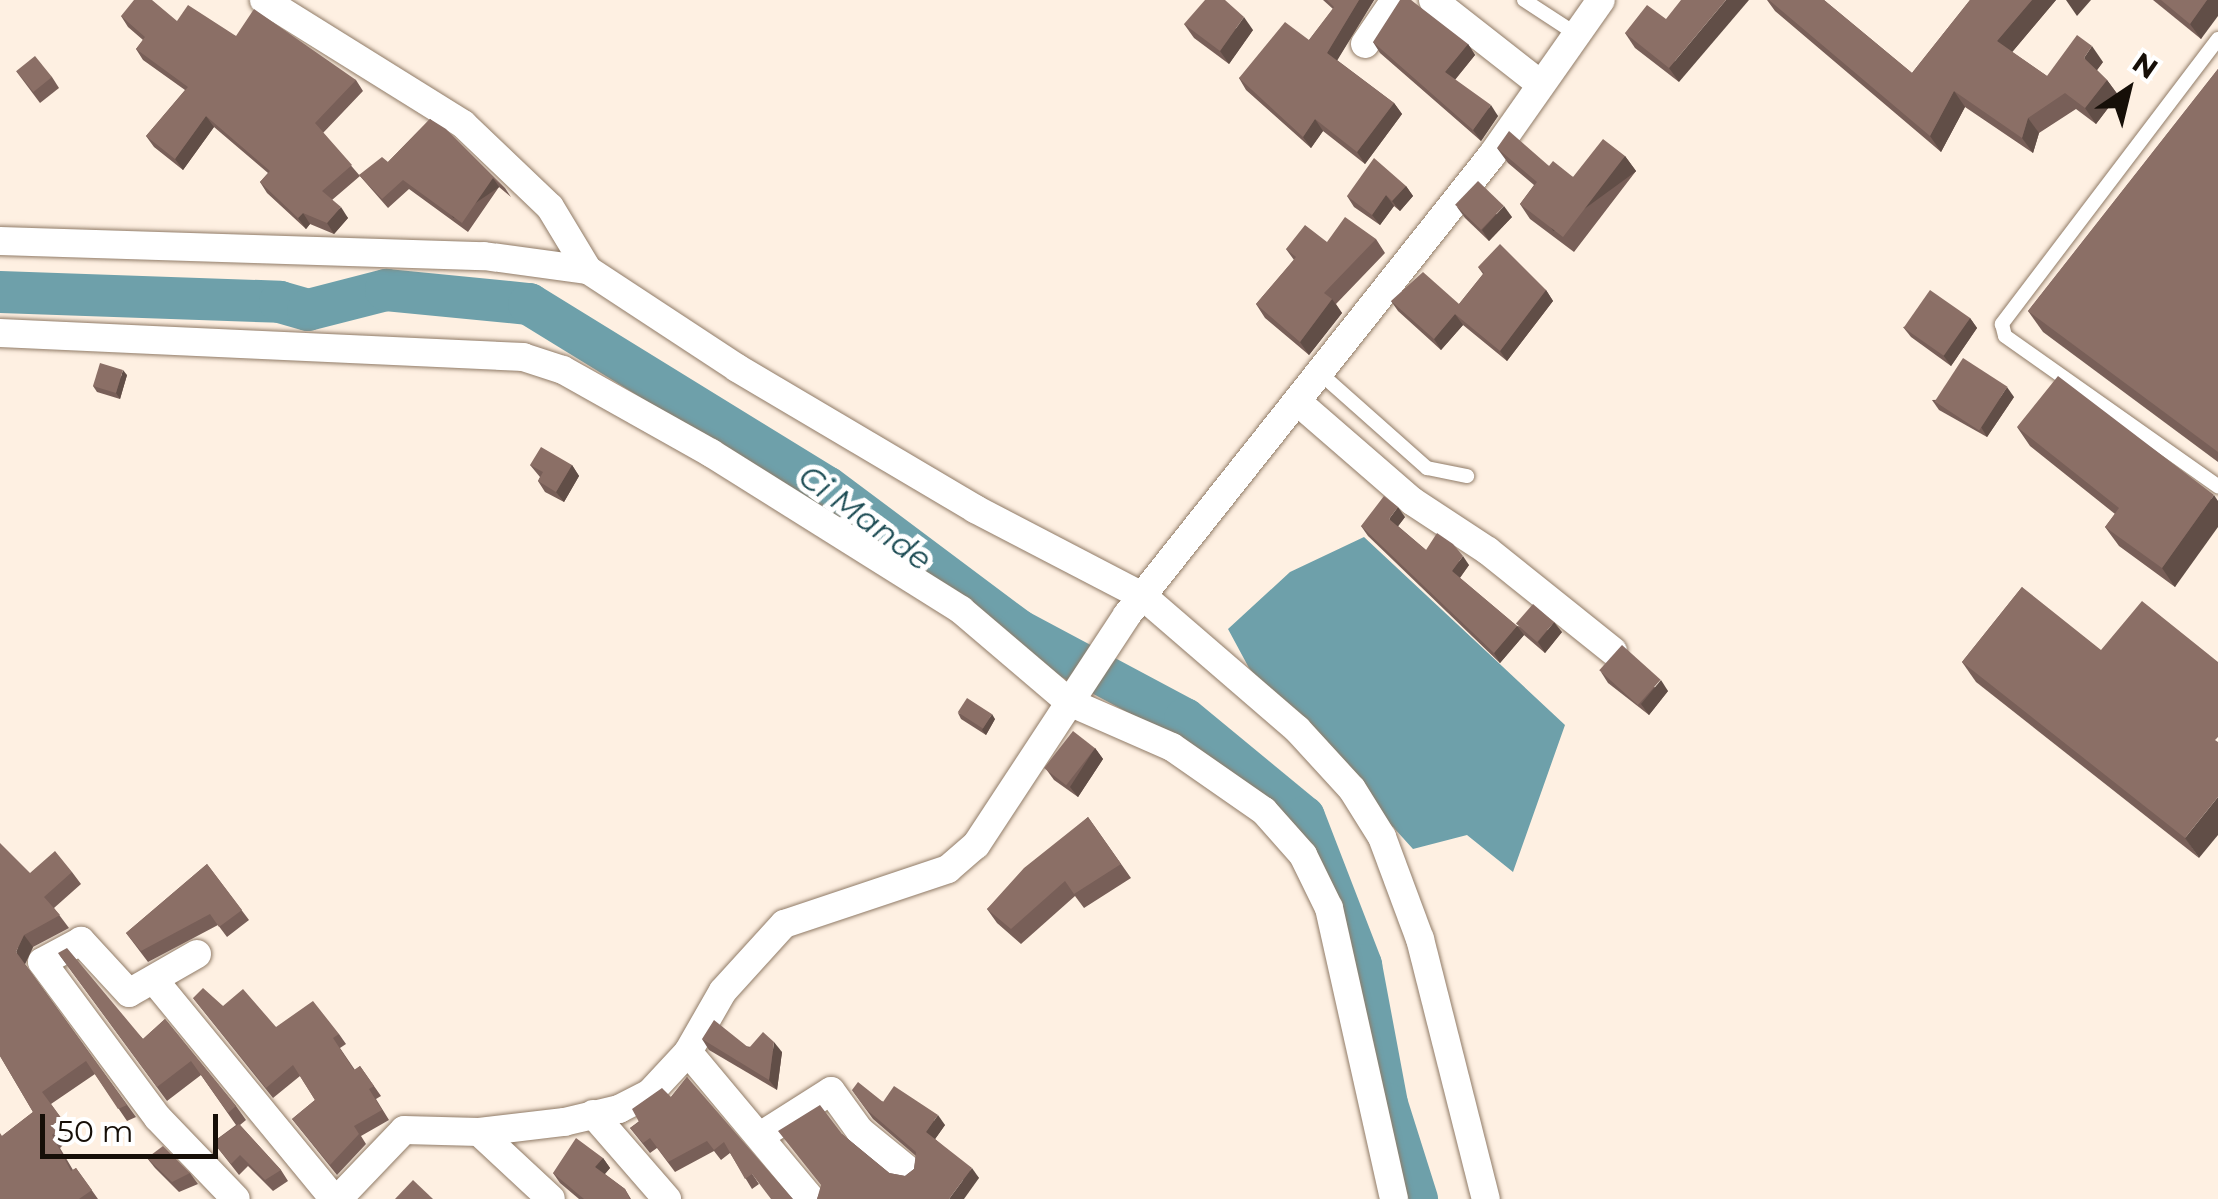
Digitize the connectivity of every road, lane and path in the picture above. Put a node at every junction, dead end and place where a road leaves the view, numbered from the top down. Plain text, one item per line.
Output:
1 (264, 0) edge
2 (1395, 0) edge
3 (1432, 0) edge
4 (1524, 0) edge
5 (1591, 4) edge
6 (1576, 34) junction
7 (2218, 39) edge
8 (1365, 44) dead end
9 (1538, 83) junction
10 (0, 241) edge
11 (588, 270) junction
12 (0, 333) edge
13 (1321, 374) junction
14 (1298, 403) junction
15 (1468, 476) dead end
16 (2218, 486) edge
17 (1135, 606) junction
18 (1613, 651) edge
19 (1071, 698) junction
20 (197, 954) dead end
21 (154, 980) junction
22 (688, 1052) junction
23 (593, 1114) junction
24 (479, 1132) junction
25 (760, 1136) junction
26 (906, 1169) edge
27 (236, 1199) edge
28 (336, 1199) edge
29 (551, 1199) edge
30 (667, 1199) edge
31 (811, 1199) edge
32 (1394, 1199) edge
33 (1486, 1199) edge

1 - 11 street
2 - 8 street
3 - 9 street
4 - 6 lane
5 - 6 street
6 - 9 street
7 - 16 lane
9 - 13 street
10 - 11 street
11 - 17 street
12 - 19 street
13 - 14 street
13 - 15 lane
14 - 17 street
14 - 18 street
17 - 19 street
17 - 33 street
19 - 22 street
19 - 32 street
20 - 21 street
21 - 27 street
21 - 28 street
22 - 23 street
22 - 25 street
23 - 24 street
23 - 30 street
24 - 28 street
24 - 29 street
25 - 26 street
25 - 31 street

